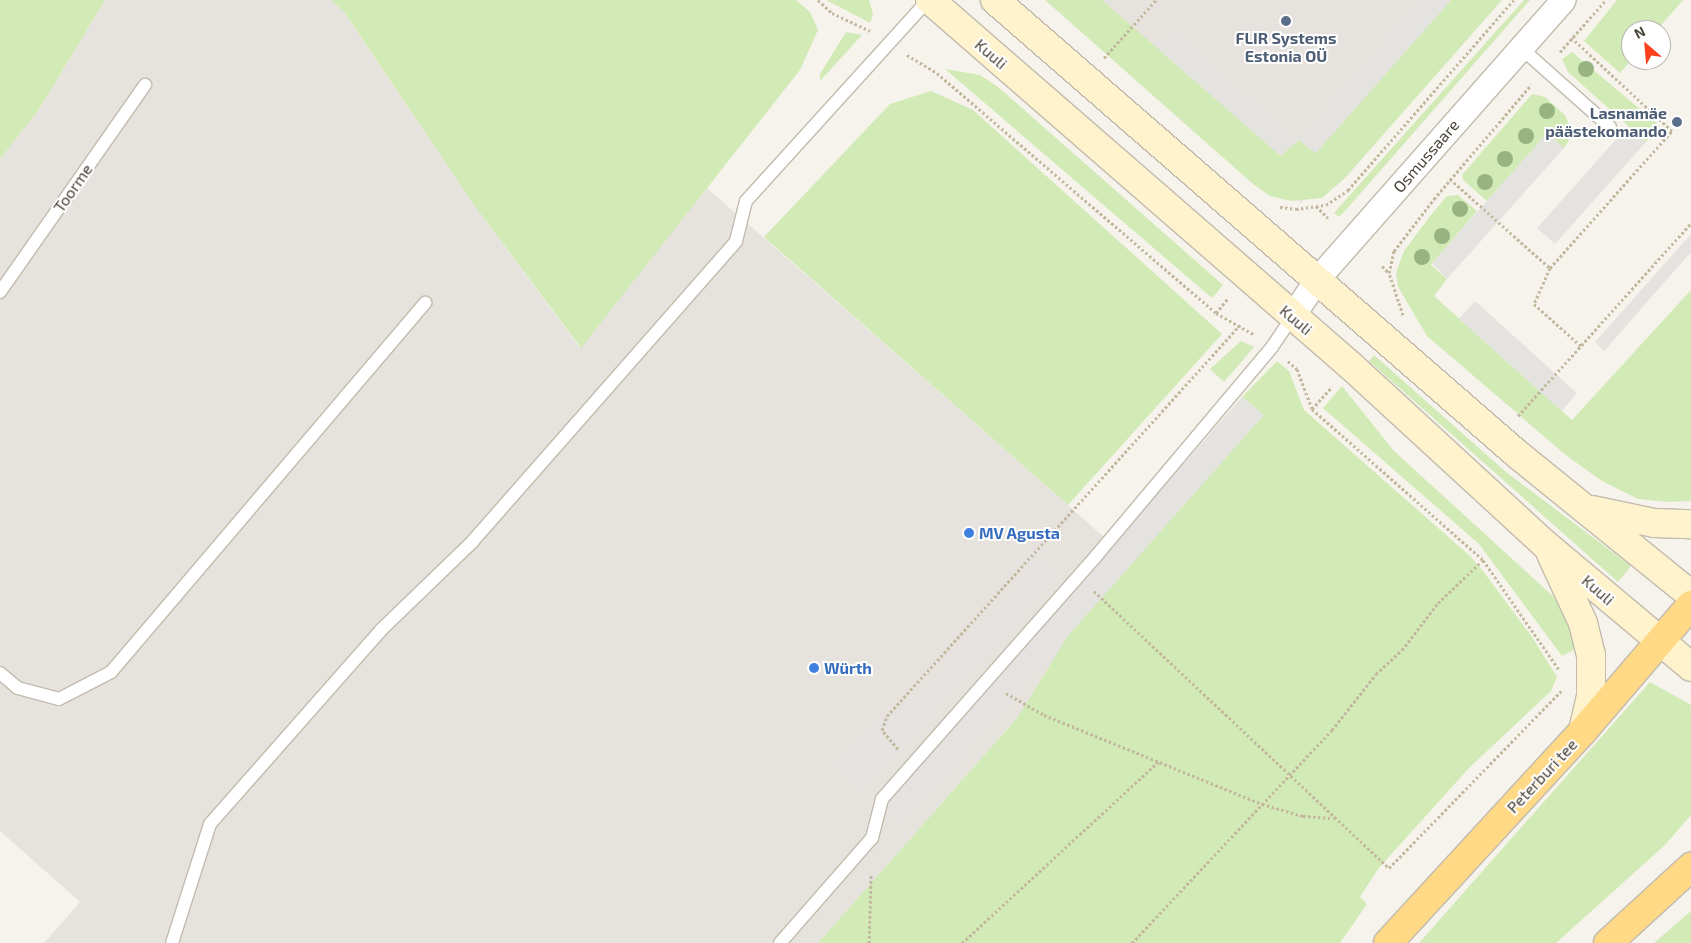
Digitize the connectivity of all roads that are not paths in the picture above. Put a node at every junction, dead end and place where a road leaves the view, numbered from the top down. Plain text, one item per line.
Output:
1 (929, 0) edge
2 (995, 0) edge
3 (1564, 0) edge
4 (1521, 48) junction
5 (145, 85) dead end
6 (1610, 127) dead end
7 (1316, 280) junction
8 (0, 292) edge
9 (425, 303) dead end
10 (1293, 316) junction
11 (1587, 509) junction
12 (1691, 524) edge
13 (1547, 546) junction
14 (1691, 595) edge
15 (1691, 605) edge
16 (1659, 643) junction
17 (1691, 667) edge
18 (0, 673) edge
19 (1583, 731) junction
20 (1691, 867) edge
21 (172, 943) edge
22 (780, 943) edge
23 (1388, 943) edge
24 (1608, 943) edge

1 - 10 main road, Kuuli
1 - 21 lane
2 - 7 main road
3 - 4 street, Osmussaare
4 - 6 lane
4 - 7 street, Osmussaare
5 - 8 lane, Toorme
7 - 10 street, Osmussaare
7 - 11 main road
9 - 18 lane
10 - 13 main road, Kuuli
10 - 22 lane
11 - 12 main road
11 - 14 main road
13 - 16 main road, Kuuli
13 - 19 main road
15 - 16 highway, Peterburi tee
16 - 17 main road, Kuuli
16 - 19 highway, Peterburi tee
19 - 23 highway, Peterburi tee
20 - 24 highway

